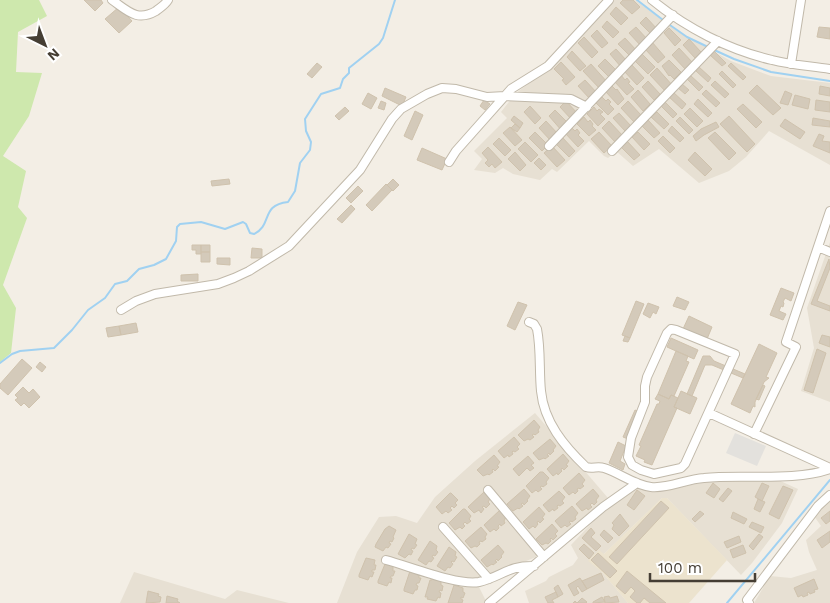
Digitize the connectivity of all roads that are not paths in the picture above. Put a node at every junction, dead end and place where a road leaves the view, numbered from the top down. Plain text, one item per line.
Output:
1 (112, 0) edge
2 (168, 0) edge
3 (609, 0) edge
4 (652, 0) edge
5 (802, 0) edge
6 (669, 20) junction
7 (713, 46) junction
8 (791, 64) junction
9 (830, 69) edge
10 (505, 96) junction
11 (587, 107) junction
12 (549, 146) dead end
13 (612, 151) dead end
14 (449, 162) dead end
15 (830, 211) edge
16 (818, 247) junction
17 (830, 252) edge
18 (121, 310) dead end
19 (529, 322) dead end
20 (709, 413) junction
21 (754, 434) junction
22 (829, 467) edge
23 (637, 483) junction
24 (488, 490) dead end
25 (830, 495) edge
26 (443, 527) dead end
27 (544, 557) junction
28 (386, 560) dead end
29 (534, 566) junction
30 (489, 579) junction
31 (747, 602) edge
32 (489, 603) edge

1 - 2 street
3 - 10 street
4 - 6 street
5 - 8 street
6 - 7 street
6 - 11 street
7 - 8 street
7 - 13 street
8 - 9 street
10 - 11 street
10 - 14 street
10 - 18 street
11 - 12 street
15 - 16 street
16 - 17 street
16 - 21 street
19 - 23 street
20 - 20 street
20 - 21 street
21 - 22 street
22 - 23 street
23 - 27 street
24 - 27 street
25 - 31 street
26 - 30 street
27 - 29 street
28 - 30 street
29 - 30 street
29 - 32 street

